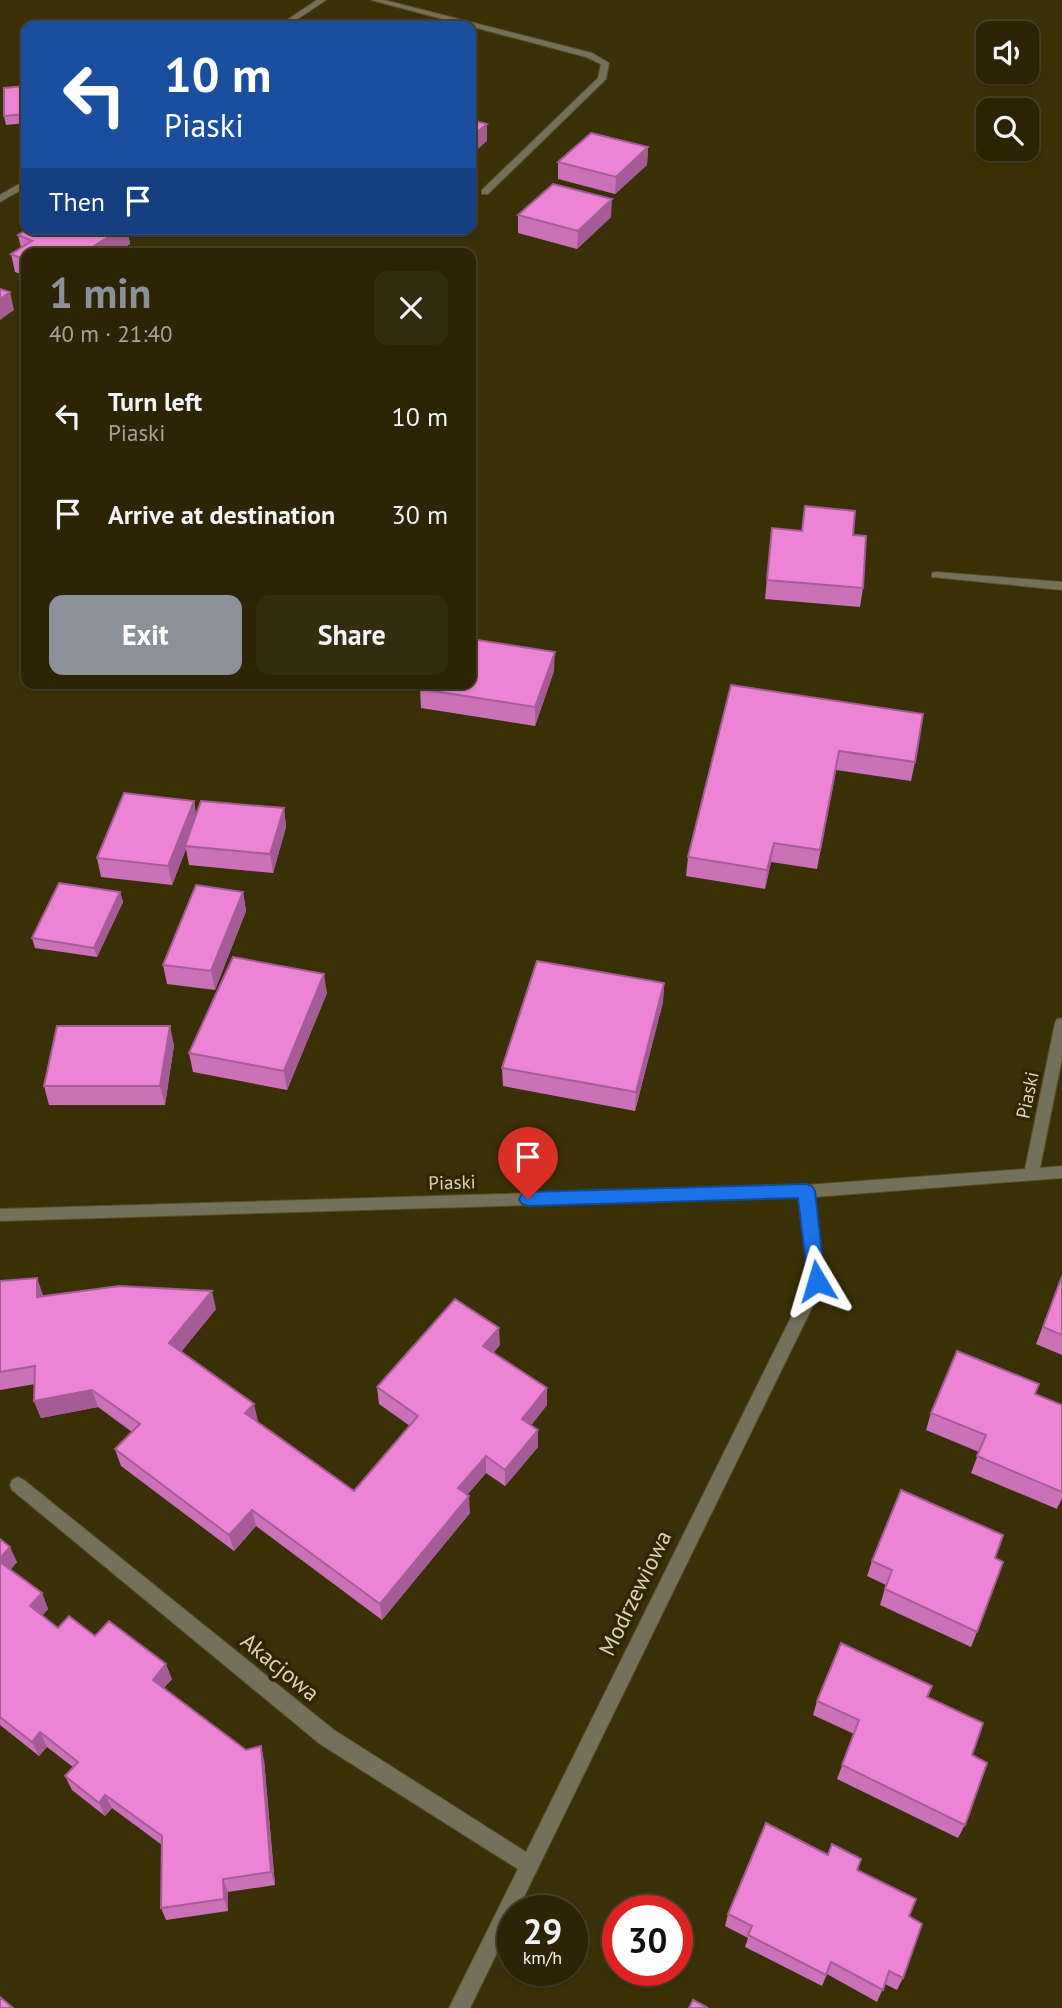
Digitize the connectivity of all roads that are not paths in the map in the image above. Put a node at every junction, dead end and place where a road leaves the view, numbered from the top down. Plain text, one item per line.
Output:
1 (322, 0) edge
2 (375, 0) edge
3 (290, 21) edge
4 (457, 21) edge
5 (476, 26) edge
6 (21, 186) edge
7 (485, 192) dead end
8 (0, 199) edge
9 (936, 575) dead end
10 (1062, 586) edge
11 (1062, 1023) edge
12 (1062, 1172) edge
13 (1031, 1174) junction
14 (806, 1191) junction
15 (0, 1215) edge
16 (18, 1485) dead end
17 (528, 1864) junction
18 (458, 2008) edge

1 - 3 street
2 - 4 street
5 - 7 street
6 - 8 street
9 - 10 street
11 - 13 street, Piaski
12 - 13 street, Piaski
13 - 14 street, Piaski
14 - 15 street, Piaski
14 - 17 street, Modrzewiowa
16 - 17 street, Akacjowa
17 - 18 street, Modrzewiowa

